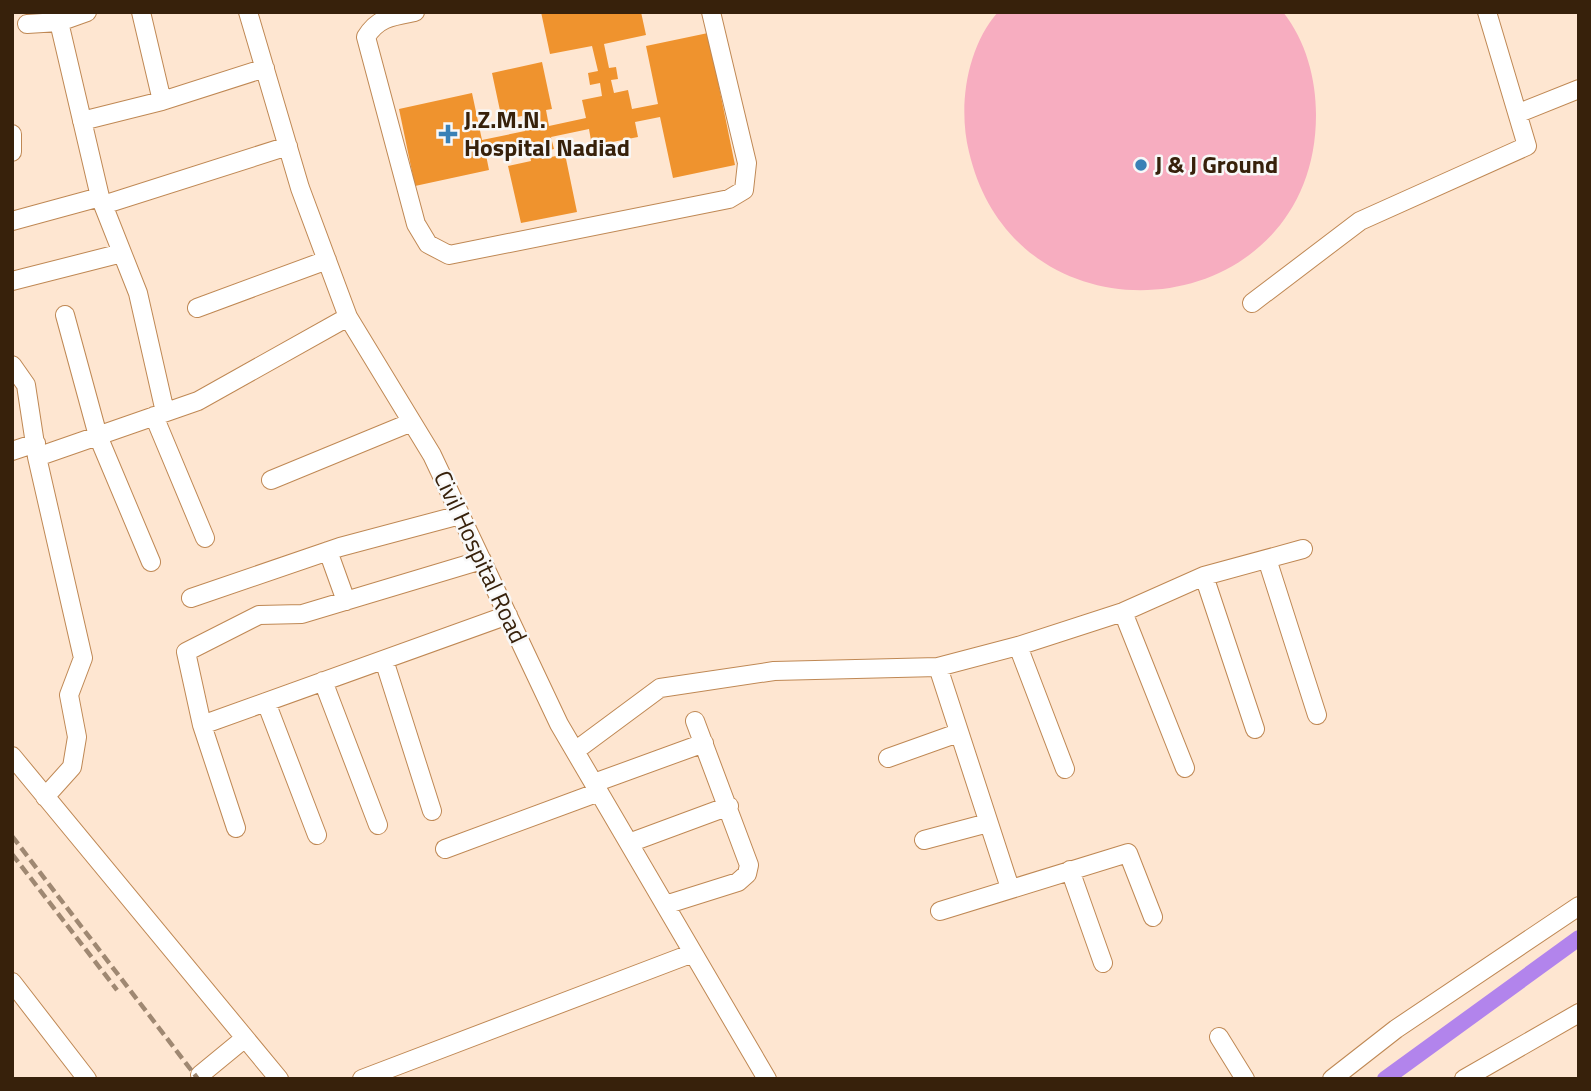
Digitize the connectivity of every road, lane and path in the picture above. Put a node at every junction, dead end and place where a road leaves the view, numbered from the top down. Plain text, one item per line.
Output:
1 (87, 12) edge
2 (141, 12) edge
3 (248, 12) edge
4 (415, 12) edge
5 (711, 12) edge
6 (1487, 12) edge
7 (59, 22) junction
8 (27, 24) dead end
9 (265, 68) junction
10 (1579, 89) edge
11 (162, 101) junction
12 (1519, 113) junction
13 (82, 121) junction
14 (12, 134) edge
15 (288, 146) junction
16 (12, 152) edge
17 (102, 201) junction
18 (12, 220) edge
19 (122, 253) junction
20 (327, 260) junction
21 (12, 281) edge
22 (1252, 303) dead end
23 (197, 308) dead end
24 (65, 316) dead end
25 (348, 317) junction
26 (12, 365) edge
27 (160, 414) junction
28 (412, 422) junction
29 (98, 436) junction
30 (36, 450) junction
31 (12, 451) edge
32 (271, 480) dead end
33 (460, 515) junction
34 (205, 538) dead end
35 (1303, 550) dead end
36 (328, 551) junction
37 (1267, 559) junction
38 (482, 560) junction
39 (151, 562) dead end
40 (1204, 576) junction
41 (191, 598) dead end
42 (346, 601) junction
43 (1123, 612) junction
44 (508, 615) junction
45 (1018, 646) junction
46 (384, 660) junction
47 (938, 667) junction
48 (323, 681) junction
49 (266, 702) junction
50 (1317, 715) dead end
51 (695, 721) dead end
52 (202, 725) junction
53 (1255, 729) dead end
54 (958, 733) junction
55 (704, 743) junction
56 (575, 751) junction
57 (12, 756) edge
58 (888, 758) dead end
59 (1185, 768) dead end
60 (1065, 769) dead end
61 (596, 788) junction
62 (45, 797) junction
63 (729, 806) junction
64 (432, 811) dead end
65 (988, 823) junction
66 (378, 825) dead end
67 (236, 828) dead end
68 (317, 835) dead end
69 (924, 841) dead end
70 (629, 843) junction
71 (445, 849) dead end
72 (1070, 870) junction
73 (1010, 888) junction
74 (665, 905) junction
75 (1579, 906) edge
76 (940, 911) dead end
77 (1153, 917) dead end
78 (693, 953) junction
79 (1103, 963) dead end
80 (12, 982) edge
81 (1579, 1013) edge
82 (1219, 1037) dead end
83 (245, 1038) junction
84 (200, 1075) dead end
85 (87, 1079) edge
86 (279, 1079) edge
87 (362, 1079) edge
88 (767, 1079) edge
89 (1245, 1079) edge
90 (1332, 1079) edge
91 (1464, 1079) edge

1 - 7 street
2 - 11 street
3 - 9 street, Civil Hospital Road
4 - 5 street
6 - 12 street
7 - 8 street
7 - 13 street
9 - 11 street
9 - 15 street, Civil Hospital Road
10 - 12 street
11 - 13 street
12 - 22 street
13 - 17 street
14 - 16 street
15 - 17 street
15 - 20 street, Civil Hospital Road
17 - 18 street
17 - 19 street
19 - 21 street
19 - 27 street
20 - 23 street
20 - 25 street, Civil Hospital Road
24 - 29 street
25 - 27 street
25 - 28 street, Civil Hospital Road
26 - 30 street
27 - 29 street
27 - 34 street
28 - 32 street
28 - 33 street, Civil Hospital Road
29 - 30 street
29 - 39 street
30 - 31 street
30 - 62 street
33 - 36 street
33 - 38 street, Civil Hospital Road
35 - 37 street
36 - 41 street
36 - 42 street
37 - 40 street
37 - 50 street
38 - 42 street
38 - 44 street, Civil Hospital Road
40 - 43 street
40 - 53 street
42 - 52 street
43 - 45 street
43 - 59 street
44 - 46 street
44 - 56 street, Civil Hospital Road
45 - 47 street
45 - 60 street
46 - 48 street
46 - 64 street
47 - 54 street
47 - 56 street
48 - 49 street
48 - 66 street
49 - 52 street
49 - 68 street
51 - 55 street
52 - 67 street
54 - 58 street
54 - 65 street
55 - 61 street
55 - 63 street
56 - 61 street, Civil Hospital Road
57 - 62 street
61 - 70 street, Civil Hospital Road
61 - 71 street
62 - 83 street
63 - 70 street
63 - 74 street
65 - 69 street
65 - 73 street
70 - 74 street, Civil Hospital Road
72 - 73 street
72 - 77 street
72 - 79 street
73 - 76 street
74 - 78 street, Civil Hospital Road
75 - 90 street
78 - 87 street
78 - 88 street, Civil Hospital Road
80 - 85 street
81 - 91 street
82 - 89 street
83 - 84 street
83 - 86 street

